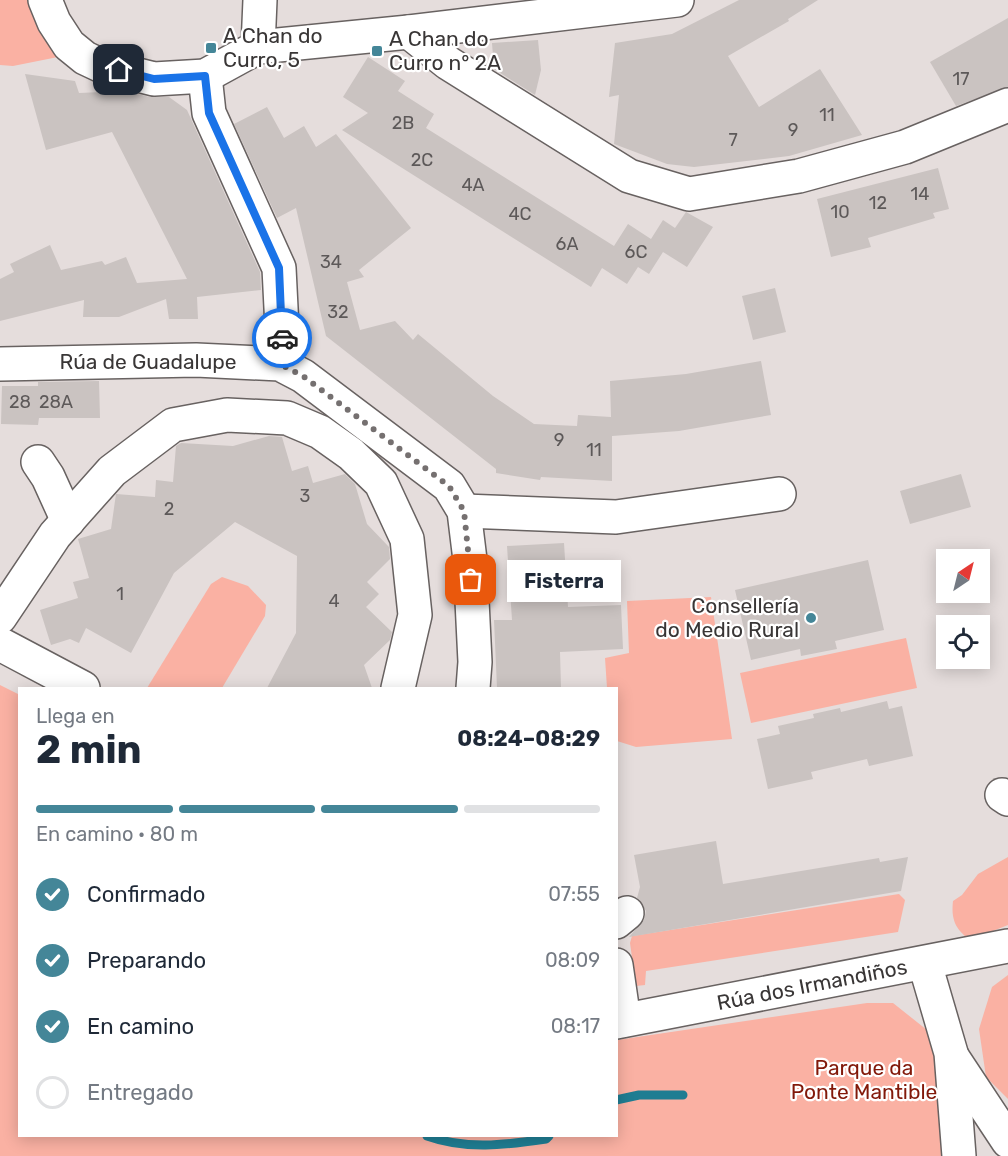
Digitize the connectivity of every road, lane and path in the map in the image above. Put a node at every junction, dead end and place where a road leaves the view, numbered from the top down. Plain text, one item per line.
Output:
1 (45, 0) edge
2 (260, 0) edge
3 (677, 0) edge
4 (408, 32) junction
5 (258, 47) junction
6 (205, 76) junction
7 (1008, 105) edge
8 (0, 344) edge
9 (196, 360) junction
10 (0, 364) edge
11 (280, 364) junction
12 (38, 462) dead end
13 (779, 494) dead end
14 (464, 511) junction
15 (68, 521) junction
16 (0, 617) edge
17 (0, 644) edge
18 (81, 687) edge
19 (398, 687) edge
20 (473, 687) edge
21 (1008, 946) edge
22 (925, 964) junction
23 (618, 993) edge
24 (620, 1021) edge
25 (955, 1061) junction
26 (1008, 1119) edge
27 (1008, 1141) edge
28 (959, 1156) edge

1 - 6 street
2 - 5 street
3 - 4 street
4 - 5 street
4 - 7 street
5 - 6 street
6 - 11 street
8 - 9 street
9 - 10 street, Rúa de Guadalupe
9 - 11 street, Rúa de Guadalupe
11 - 14 street
12 - 15 street
13 - 14 street
14 - 20 street
15 - 16 street
15 - 19 street
17 - 18 street
21 - 22 street, Rúa dos Irmandiños
22 - 24 street, Rúa dos Irmandiños
22 - 25 street
23 - 24 street
25 - 26 street
25 - 27 street
25 - 28 street

